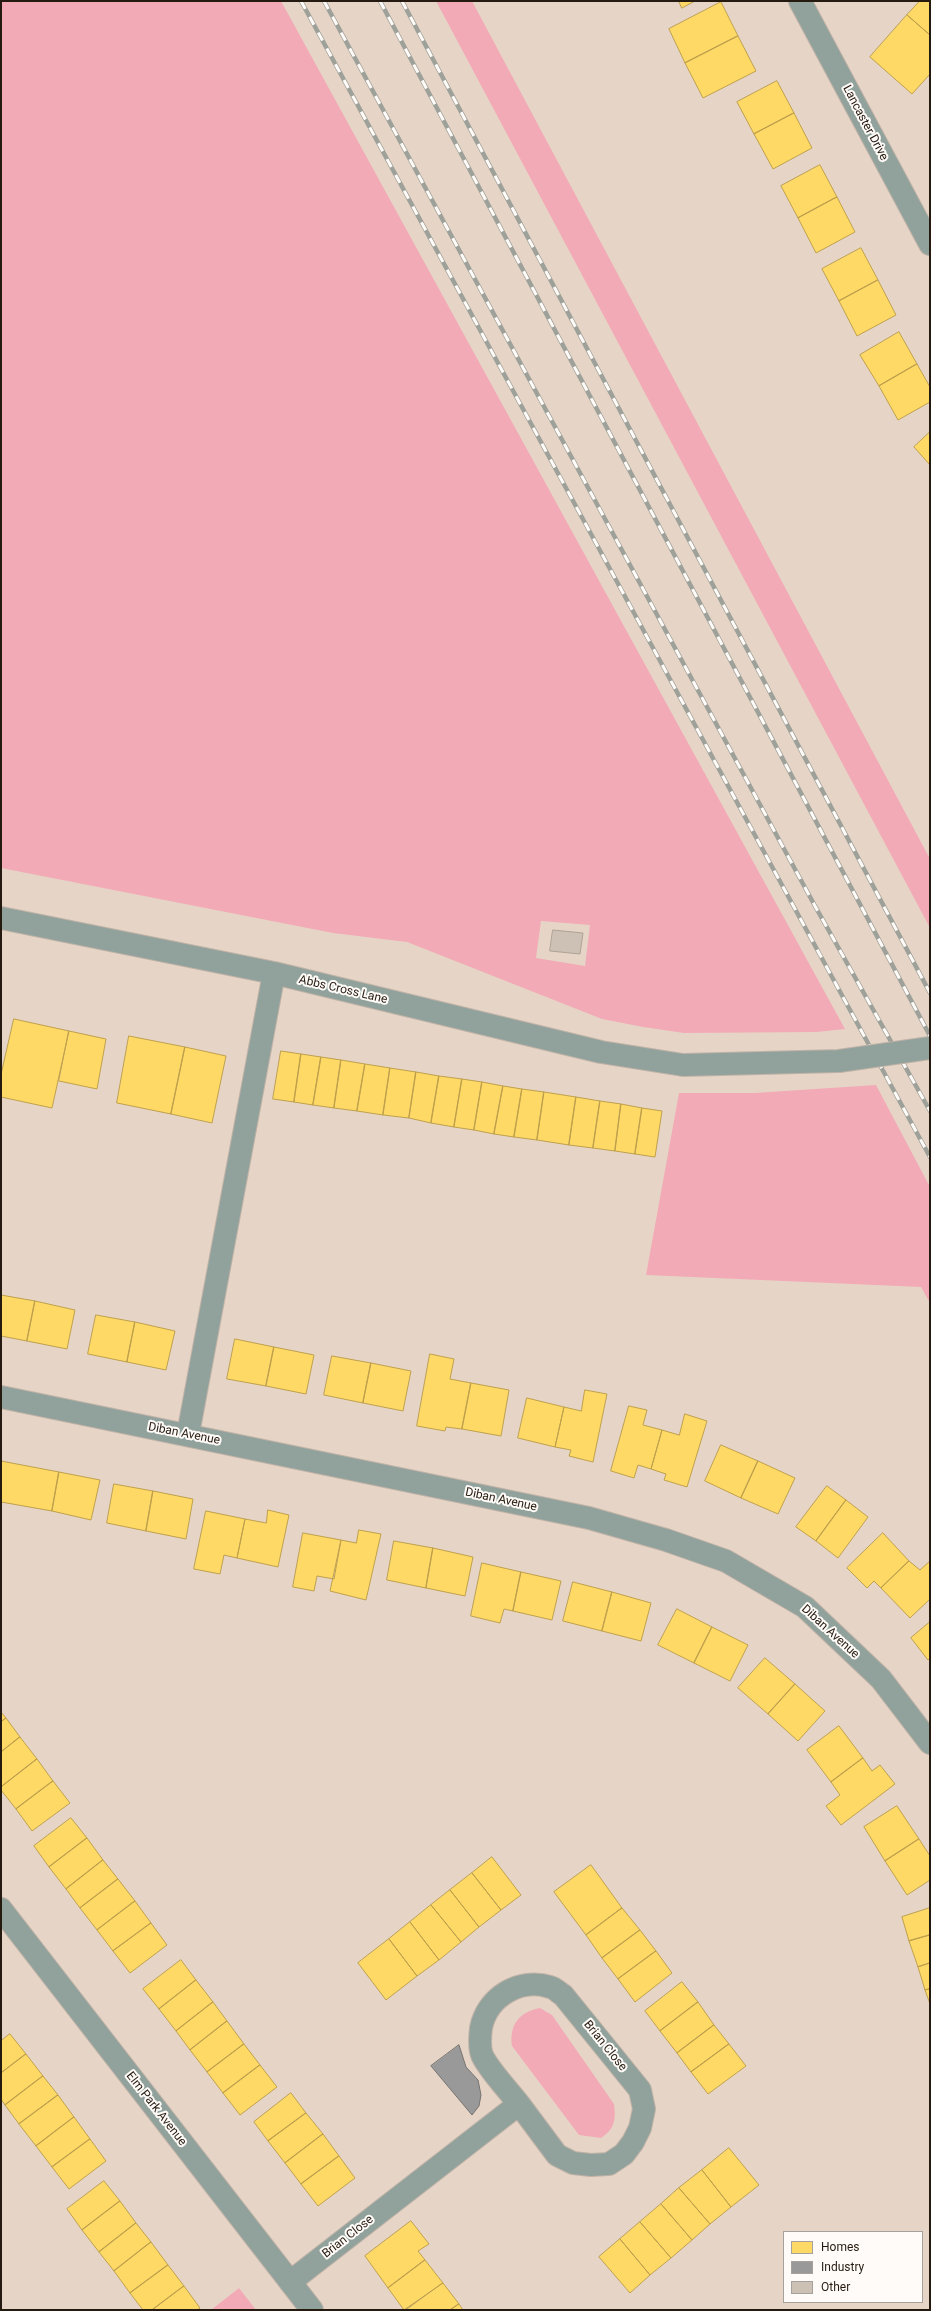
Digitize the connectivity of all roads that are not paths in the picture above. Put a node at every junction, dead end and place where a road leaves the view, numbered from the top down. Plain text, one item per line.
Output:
1 (800, 1) edge
2 (930, 244) edge
3 (1, 918) edge
4 (274, 974) junction
5 (930, 1048) edge
6 (1, 1398) edge
7 (188, 1434) junction
8 (930, 1743) edge
9 (1, 1909) edge
10 (519, 2104) junction
11 (290, 2282) junction
12 (312, 2310) edge

1 - 2 street, Lancaster Drive
3 - 4 street, Abbs Cross Lane
4 - 5 street, Abbs Cross Lane, bridge
4 - 7 street
6 - 7 street, Diban Avenue
7 - 8 street, Diban Avenue
9 - 11 street, Elm Park Avenue
10 - 10 street, Brian Close
10 - 11 street, Brian Close
11 - 12 street, Elm Park Avenue

